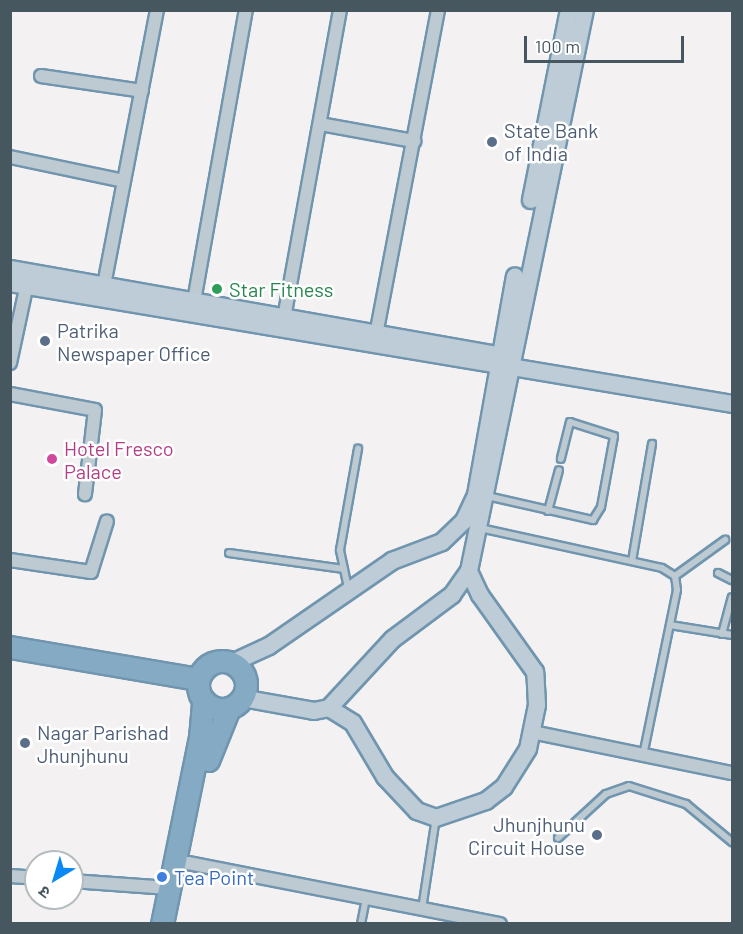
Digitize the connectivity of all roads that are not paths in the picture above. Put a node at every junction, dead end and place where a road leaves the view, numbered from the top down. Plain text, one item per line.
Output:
1 (157, 10) edge
2 (246, 10) edge
3 (340, 10) edge
4 (438, 10) edge
5 (569, 10) edge
6 (585, 10) edge
7 (41, 76) dead end
8 (142, 91) junction
9 (320, 124) junction
10 (414, 141) junction
11 (10, 157) edge
12 (124, 182) junction
13 (10, 269) edge
14 (22, 280) edge
15 (104, 285) junction
16 (194, 301) junction
17 (284, 318) junction
18 (375, 335) junction
19 (10, 363) edge
20 (505, 363) junction
21 (10, 394) edge
22 (732, 404) edge
23 (652, 444) dead end
24 (358, 449) dead end
25 (561, 459) dead end
26 (559, 470) dead end
27 (85, 494) dead end
28 (487, 496) junction
29 (548, 511) junction
30 (108, 521) dead end
31 (480, 528) junction
32 (725, 540) dead end
33 (229, 553) dead end
34 (10, 560) edge
35 (632, 561) junction
36 (344, 569) junction
37 (469, 571) junction
38 (718, 573) dead end
39 (675, 576) junction
40 (732, 580) edge
41 (348, 588) junction
42 (732, 597) edge
43 (670, 625) junction
44 (722, 634) junction
45 (732, 635) edge
46 (10, 647) edge
47 (10, 660) edge
48 (231, 663) junction
49 (200, 690) junction
50 (236, 703) junction
51 (329, 708) junction
52 (532, 732) junction
53 (643, 757) junction
54 (732, 773) edge
55 (436, 818) junction
56 (558, 838) dead end
57 (732, 842) edge
58 (188, 863) junction
59 (84, 882) edge
60 (169, 888) junction
61 (366, 898) junction
62 (422, 909) junction
63 (474, 921) edge
64 (162, 924) edge
65 (174, 924) edge
66 (361, 924) edge
67 (500, 924) edge

1 - 8 street
2 - 16 street
3 - 9 street
4 - 10 street
5 - 20 street
6 - 20 street
7 - 8 street
8 - 12 street
9 - 10 street
9 - 17 street
10 - 18 street
11 - 12 street
12 - 15 street
13 - 14 street
14 - 15 street
14 - 19 street
14 - 20 street
15 - 16 street
16 - 17 street
17 - 18 street
18 - 20 street
20 - 22 street
20 - 28 street
20 - 41 street
21 - 27 street
23 - 35 lane
24 - 36 lane
25 - 29 lane
26 - 29 lane
28 - 29 lane
28 - 31 street
30 - 34 street
31 - 35 lane
31 - 37 street
32 - 39 lane
33 - 36 lane
35 - 39 lane
36 - 41 lane
37 - 51 street
37 - 52 street
38 - 40 lane
39 - 43 lane
41 - 48 street
42 - 44 lane
43 - 44 lane
43 - 53 lane
44 - 45 lane
46 - 49 highway
47 - 49 highway
48 - 49 highway
48 - 50 highway
49 - 50 highway
49 - 60 highway
50 - 51 street
50 - 58 highway
51 - 55 street
52 - 53 street
52 - 55 street
53 - 54 street
55 - 62 lane
56 - 57 lane
58 - 61 street
58 - 65 highway
59 - 60 street
60 - 64 highway
61 - 62 street
61 - 66 lane
62 - 63 street
63 - 67 street

